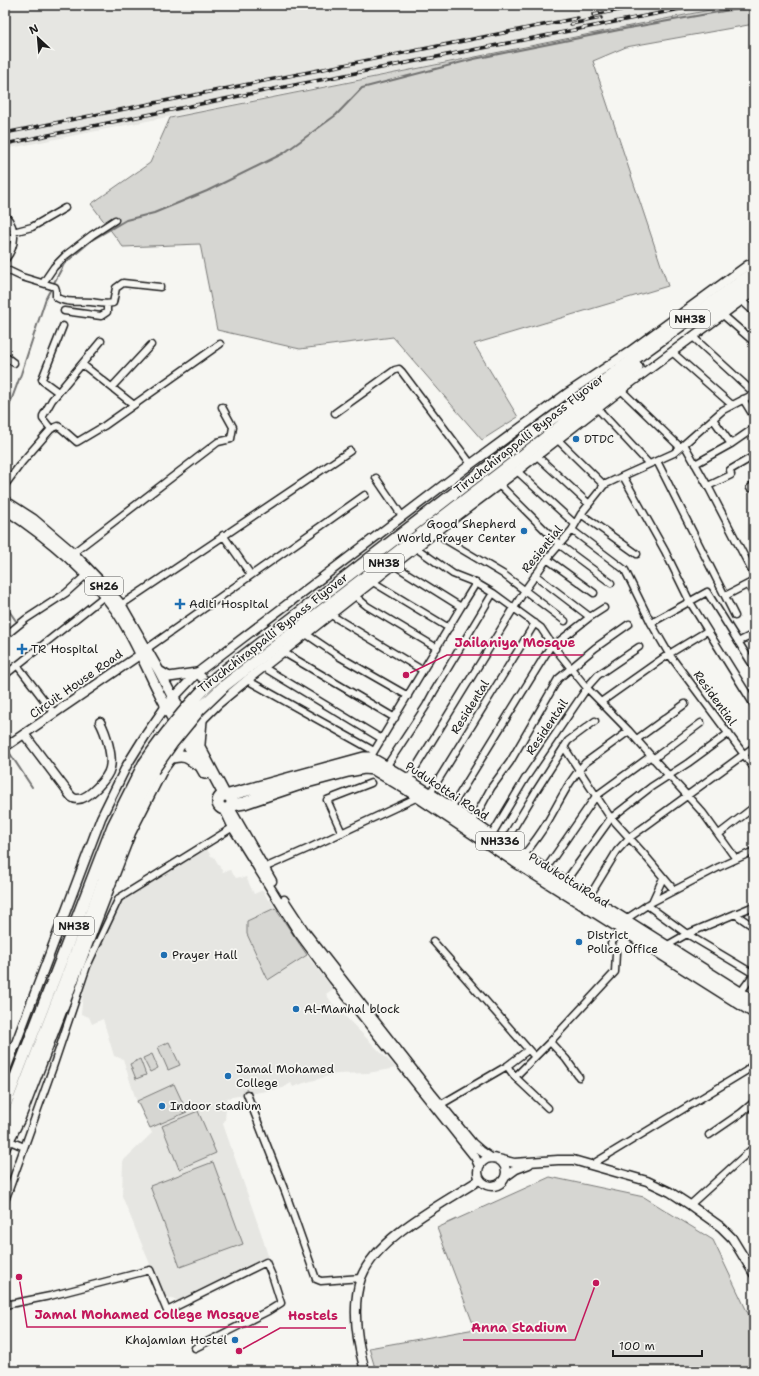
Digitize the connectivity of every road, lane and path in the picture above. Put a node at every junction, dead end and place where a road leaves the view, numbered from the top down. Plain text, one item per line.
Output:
1 (65, 208) dead end
2 (5, 216) edge
3 (115, 220) dead end
4 (13, 232) junction
5 (5, 260) edge
6 (753, 265) edge
7 (5, 268) edge
8 (754, 282) edge
9 (45, 284) junction
10 (160, 287) dead end
11 (754, 291) edge
12 (741, 300) junction
13 (107, 305) junction
14 (64, 311) dead end
15 (754, 312) edge
16 (723, 315) junction
17 (63, 326) dead end
18 (693, 337) junction
19 (101, 341) dead end
20 (754, 342) edge
21 (220, 344) dead end
22 (151, 345) dead end
23 (672, 352) junction
24 (5, 356) edge
25 (14, 363) dead end
26 (82, 364) junction
27 (112, 387) junction
28 (621, 390) junction
29 (58, 392) junction
30 (754, 394) edge
31 (743, 399) junction
32 (134, 405) junction
33 (732, 405) junction
34 (222, 407) dead end
35 (598, 408) junction
36 (335, 413) dead end
37 (754, 417) edge
38 (713, 419) junction
39 (754, 428) edge
40 (51, 429) junction
41 (558, 440) junction
42 (731, 444) junction
43 (682, 445) junction
44 (350, 451) dead end
45 (536, 456) junction
46 (754, 456) edge
47 (657, 461) junction
48 (470, 464) junction
49 (649, 464) junction
50 (695, 464) junction
51 (517, 471) junction
52 (623, 476) junction
53 (376, 478) dead end
54 (499, 484) junction
55 (5, 485) edge
56 (604, 485) junction
57 (708, 486) junction
58 (365, 495) dead end
59 (5, 501) edge
60 (589, 504) junction
61 (5, 509) edge
62 (581, 514) junction
63 (402, 516) junction
64 (575, 524) junction
65 (572, 530) junction
66 (437, 532) junction
67 (224, 535) junction
68 (560, 545) junction
69 (416, 548) junction
70 (73, 553) junction
71 (637, 554) dead end
72 (547, 559) junction
73 (394, 565) junction
74 (86, 575) junction
75 (251, 575) junction
76 (536, 575) junction
77 (754, 575) edge
78 (372, 582) junction
79 (476, 583) junction
80 (611, 583) dead end
81 (751, 583) edge
82 (525, 590) junction
83 (494, 592) junction
84 (594, 593) dead end
85 (107, 594) junction
86 (355, 596) junction
87 (725, 596) junction
88 (754, 596) edge
89 (690, 602) junction
90 (121, 606) junction
91 (461, 607) junction
92 (514, 608) junction
93 (604, 608) dead end
94 (331, 615) junction
95 (735, 616) dead end
96 (590, 617) junction
97 (565, 621) dead end
98 (535, 623) junction
99 (651, 623) junction
100 (629, 624) dead end
101 (449, 628) junction
102 (707, 631) junction
103 (306, 634) junction
104 (754, 634) edge
105 (5, 636) edge
106 (738, 642) junction
107 (552, 645) junction
108 (639, 647) dead end
109 (437, 648) junction
110 (144, 651) junction
111 (283, 652) junction
112 (669, 654) junction
113 (17, 665) junction
114 (263, 667) junction
115 (754, 667) edge
116 (570, 668) junction
117 (422, 670) junction
118 (159, 671) junction
119 (197, 673) junction
120 (5, 675) edge
121 (247, 680) junction
122 (221, 681) junction
123 (587, 688) junction
124 (408, 696) junction
125 (224, 698) junction
126 (169, 702) junction
127 (601, 702) junction
128 (685, 704) dead end
129 (754, 705) edge
130 (54, 714) junction
131 (395, 718) junction
132 (201, 720) junction
133 (100, 722) dead end
134 (595, 722) dead end
135 (701, 723) dead end
136 (629, 731) junction
137 (730, 733) junction
138 (24, 734) junction
139 (188, 735) junction
140 (382, 739) junction
141 (637, 739) junction
142 (7, 746) edge
143 (198, 746) junction
144 (564, 747) junction
145 (754, 747) edge
146 (136, 751) junction
147 (744, 754) junction
148 (372, 755) junction
149 (173, 757) junction
150 (652, 757) junction
151 (201, 766) junction
152 (386, 767) junction
153 (153, 768) junction
154 (754, 768) edge
155 (579, 770) junction
156 (668, 775) junction
157 (212, 779) junction
158 (408, 780) junction
159 (371, 783) dead end
160 (596, 796) junction
161 (687, 796) junction
162 (424, 797) junction
163 (226, 802) junction
164 (754, 807) edge
165 (451, 808) junction
166 (611, 818) junction
167 (472, 823) junction
168 (236, 826) junction
169 (342, 833) junction
170 (719, 834) junction
171 (491, 836) junction
172 (629, 838) junction
173 (504, 844) junction
174 (754, 852) edge
175 (523, 856) junction
176 (736, 859) junction
177 (264, 868) junction
178 (545, 870) junction
179 (663, 878) junction
180 (565, 882) junction
181 (273, 889) junction
182 (674, 890) junction
183 (589, 897) junction
184 (650, 903) junction
185 (754, 906) edge
186 (735, 914) junction
187 (621, 924) junction
188 (754, 927) edge
189 (687, 934) junction
190 (432, 941) dead end
191 (666, 946) junction
192 (754, 974) edge
193 (740, 993) junction
194 (754, 1002) edge
195 (754, 1012) edge
196 (550, 1042) junction
197 (528, 1050) junction
198 (396, 1054) junction
199 (535, 1057) junction
200 (754, 1063) edge
201 (507, 1066) junction
202 (5, 1072) edge
203 (515, 1077) junction
204 (579, 1077) dead end
205 (247, 1094) dead end
206 (754, 1102) edge
207 (5, 1104) edge
208 (440, 1105) junction
209 (548, 1108) dead end
210 (709, 1135) dead end
211 (8, 1136) edge
212 (24, 1146) junction
213 (754, 1147) edge
214 (5, 1149) edge
215 (495, 1158) junction
216 (535, 1162) junction
217 (591, 1165) junction
218 (478, 1166) junction
219 (505, 1177) junction
220 (479, 1180) junction
221 (5, 1201) edge
222 (690, 1205) junction
223 (754, 1274) edge
224 (361, 1278) junction
225 (5, 1305) edge
226 (196, 1348) dead end
227 (365, 1371) edge

1 - 4 street
2 - 4 street
3 - 9 street
4 - 5 street
6 - 48 street
6 - 122 highway, Tiruchchirappalli Bypass Flyover / NH38
7 - 9 street
8 - 122 highway, Tiruchchirappalli Bypass Flyover / NH38
9 - 13 street
10 - 13 street
11 - 12 street
12 - 15 street
12 - 16 street
13 - 14 street
16 - 18 street
16 - 20 street
17 - 29 street
18 - 23 street
18 - 30 street
19 - 26 street
21 - 32 street
22 - 27 street
23 - 28 street
23 - 33 street
24 - 25 street
26 - 27 street
26 - 29 street
27 - 32 street
28 - 35 street
28 - 43 street
29 - 40 street
30 - 31 street, Resiential
31 - 33 street, Resiential
31 - 37 street
32 - 40 street
33 - 38 street, Resiential
34 - 70 street
35 - 41 street
35 - 49 street
36 - 48 street
38 - 42 street
38 - 43 street, Resiential
39 - 42 street
40 - 55 street
41 - 45 street
41 - 56 street
42 - 50 street
43 - 47 street, Resiential
43 - 50 street
44 - 67 street
45 - 51 street
45 - 60 street
46 - 57 street
47 - 49 street, Resiential
47 - 87 street
48 - 63 street
49 - 52 street, Resiential
50 - 57 street
51 - 54 street
51 - 64 street
52 - 56 street, Resiential
52 - 89 street
53 - 63 street
54 - 66 street
54 - 68 street
56 - 60 street, Resiential
57 - 77 street
58 - 75 street
59 - 70 main road, SH26
60 - 62 street, Resiential
61 - 74 main road, SH26
62 - 64 street, Resiential
62 - 71 street
63 - 119 street
64 - 65 street, Resiential
65 - 68 street, Resiential
65 - 99 street, Residential
66 - 69 street
66 - 82 street
67 - 75 street
67 - 90 street
68 - 72 street, Resiential
68 - 80 street
69 - 73 street
69 - 79 street
70 - 85 main road, SH26
72 - 76 street, Resiential
72 - 84 street
73 - 78 street
73 - 91 street
74 - 85 main road, SH26
74 - 105 street
75 - 110 street
76 - 82 street, Resiential
76 - 96 street
78 - 86 street
78 - 101 street
79 - 83 street
79 - 91 street
81 - 87 street
81 - 88 street
82 - 92 street, Resiential
82 - 97 street
83 - 92 street
83 - 152 street
85 - 90 main road, SH26
85 - 110 main road, SH26
85 - 113 street
86 - 94 street
86 - 109 street
87 - 95 street
89 - 99 street
89 - 102 street
89 - 106 street
90 - 110 main road, SH26
91 - 101 street
92 - 98 street
92 - 158 street, Resiential
93 - 96 street
94 - 103 street
94 - 117 street
96 - 107 street
98 - 107 street
98 - 162 street, Residental
99 - 112 street, Residential
100 - 116 street
101 - 109 street
102 - 112 street
102 - 129 street
103 - 111 street
103 - 124 street
104 - 106 street
106 - 115 street
107 - 116 street
107 - 165 street
108 - 123 street, Residentail
109 - 117 street
110 - 118 main road, SH26
110 - 126 main road, SH26
110 - 130 street, Circuit House Road
111 - 114 street
111 - 131 street
112 - 127 street
112 - 137 street, Residential
113 - 120 street
113 - 130 street
114 - 121 street
114 - 140 street
116 - 123 street
116 - 167 street
117 - 124 street
118 - 119 main road
118 - 126 main road, SH26
119 - 125 street
119 - 126 street
121 - 125 street
121 - 148 street
122 - 153 highway, Tiruchchirappalli Bypass Flyover / NH38, bridge
123 - 127 street
123 - 171 street, Residentail
124 - 131 street
125 - 132 street
126 - 139 highway
126 - 146 street
127 - 136 street
128 - 141 street
130 - 138 street, Circuit House Road
131 - 140 street
132 - 139 street
132 - 143 highway
133 - 138 street
134 - 144 street
135 - 150 street
136 - 141 street
136 - 155 street
137 - 147 street
137 - 156 street, Residential
138 - 142 street, Circuit House Road
139 - 143 highway
139 - 149 street
139 - 151 highway
140 - 148 street
141 - 150 street
143 - 157 highway
144 - 155 street
144 - 173 street
145 - 147 street
146 - 153 street
146 - 202 street
147 - 154 street
147 - 161 street
148 - 152 highway, Pudukottai Road / NH336
148 - 163 highway
149 - 151 highway
149 - 153 street
150 - 156 street
150 - 160 street
151 - 157 highway
152 - 158 highway, Pudukottai Road / NH336
153 - 207 highway, Tiruchchirappalli Bypass Flyover / NH38
153 - 211 highway, Tiruchchirappalli Bypass Flyover / NH38
155 - 160 street
155 - 175 street
156 - 161 street
156 - 166 street, Residential
157 - 163 highway
158 - 162 highway, Pudukottai Road / NH336
159 - 169 street
160 - 166 street
160 - 178 street
161 - 170 street
161 - 172 street
162 - 163 highway, PudukottaiRoad / NH336
162 - 165 highway, Pudukottai Road / NH336
162 - 169 street
162 - 187 highway, PudukottaiRoad / NH336
163 - 168 street
164 - 170 street
165 - 167 highway, Pudukottai Road / NH336
166 - 172 street
166 - 180 street, Residential
167 - 171 highway, Pudukottai Road / NH336
168 - 177 street
168 - 181 street
168 - 212 street
169 - 177 street
170 - 176 street
171 - 173 highway, Pudukottai Road / NH336
172 - 179 street
172 - 183 street
173 - 175 highway, Pudukottai Road / NH336
174 - 176 street
175 - 178 highway, Pudukottai Road / NH336
176 - 182 street
177 - 181 street
178 - 180 highway, Pudukottai Road / NH336
179 - 182 street
179 - 184 street
180 - 183 highway, Pudukottai Road / NH336
181 - 198 street
182 - 184 street
183 - 187 highway, Pudukottai Road / NH336
184 - 187 street
184 - 189 street
185 - 186 street
186 - 188 street
186 - 189 street
187 - 191 highway, Pudukottai Road / NH336
187 - 195 highway, PudukottaiRoad / NH336
187 - 196 street
189 - 191 street
189 - 192 street
190 - 197 street
191 - 193 highway, Pudukottai Road / NH336
192 - 193 street
193 - 194 highway, Pudukottai Road / NH336
196 - 199 street
196 - 204 street
197 - 199 street
197 - 201 street
198 - 208 street
198 - 218 street
199 - 203 street
200 - 217 street
201 - 203 street
201 - 208 street
203 - 209 street
205 - 224 street
206 - 210 street
208 - 215 street
211 - 212 street
211 - 214 street
212 - 221 street
213 - 222 street
215 - 216 street
215 - 218 street
215 - 219 street
216 - 217 street
216 - 219 street
217 - 222 street
218 - 220 street
219 - 220 street
220 - 224 street
222 - 223 street
224 - 227 street
225 - 226 street

